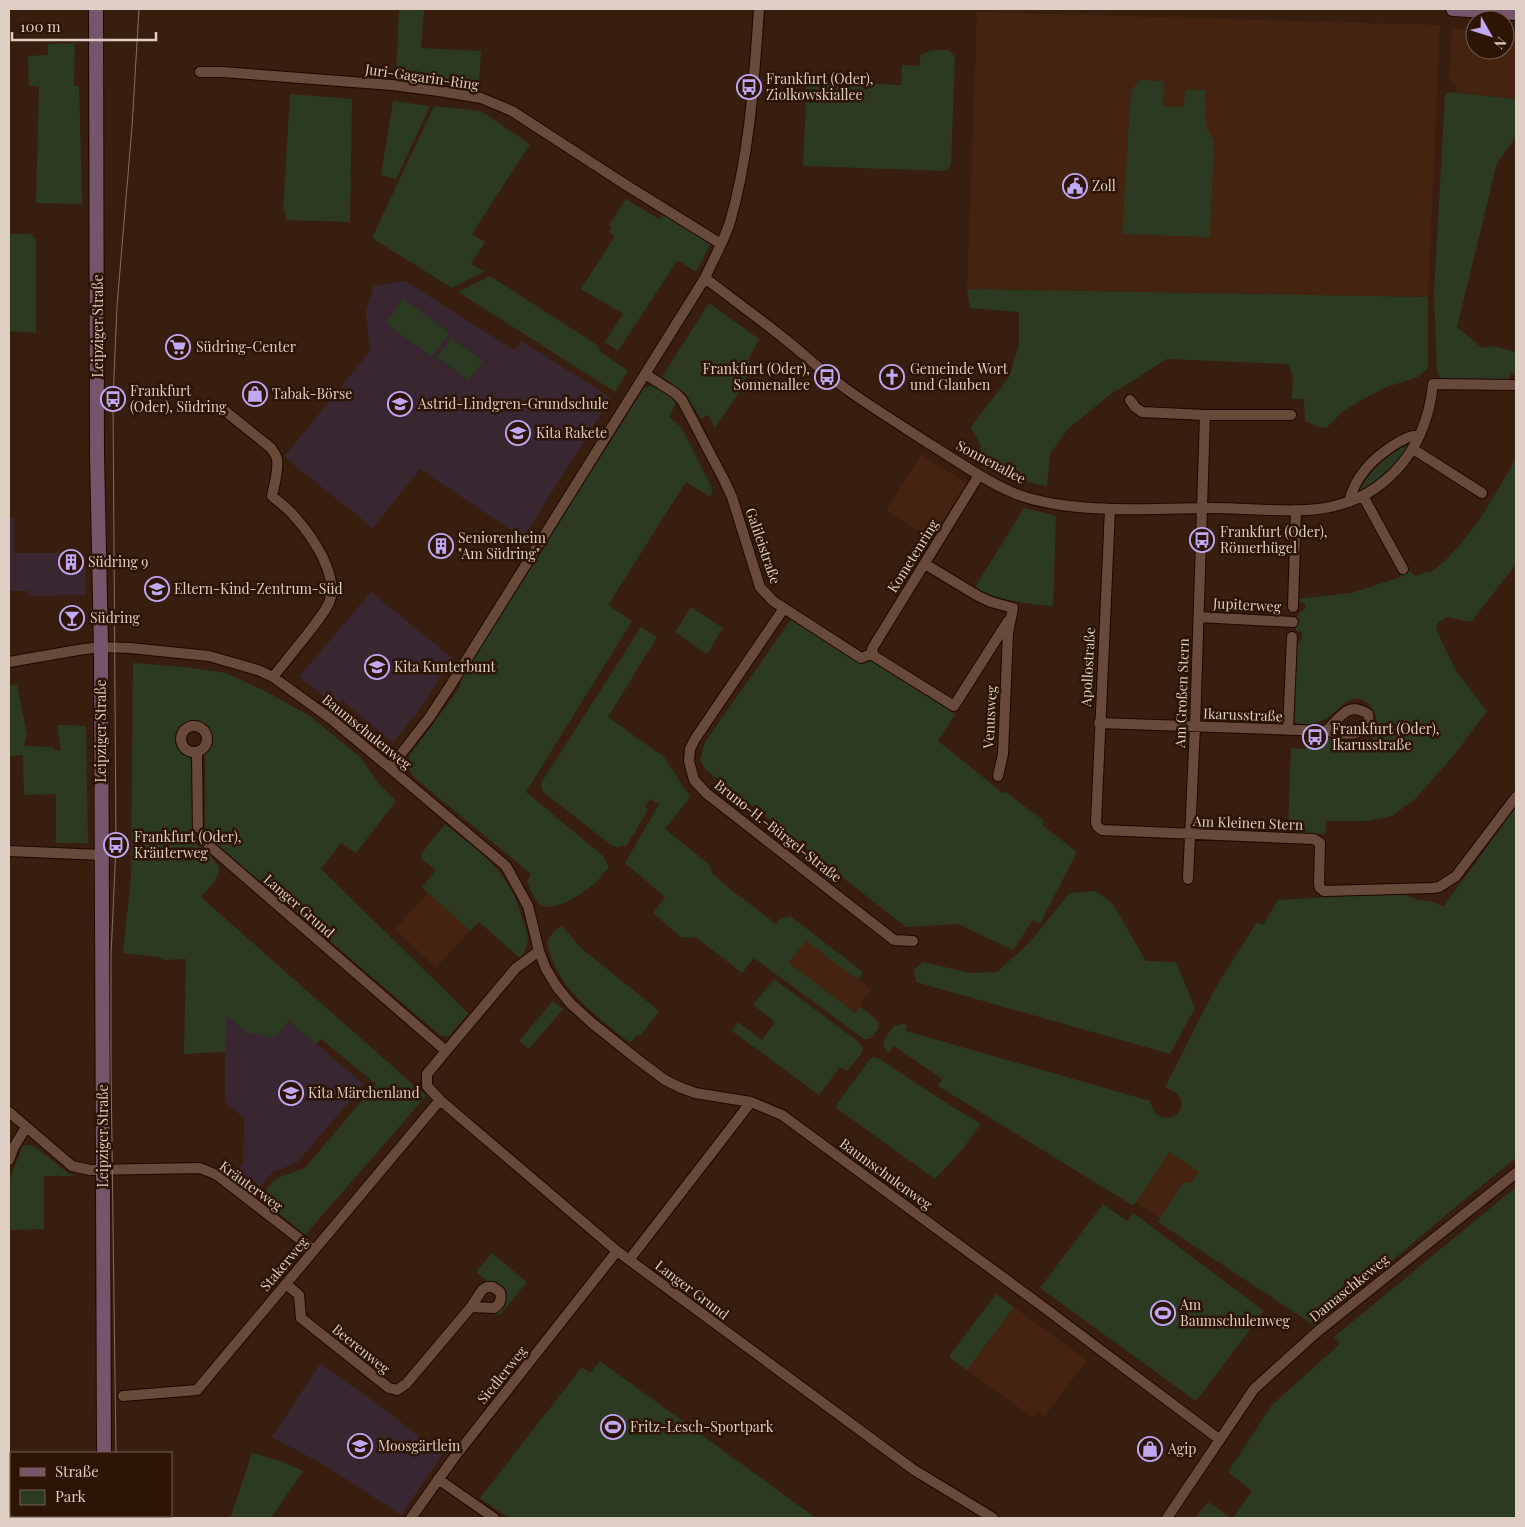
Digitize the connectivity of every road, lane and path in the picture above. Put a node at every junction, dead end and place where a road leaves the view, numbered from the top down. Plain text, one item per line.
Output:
1 (96, 9) edge
2 (759, 9) edge
3 (1453, 9) edge
4 (1516, 13) edge
5 (200, 72) dead end
6 (721, 244) junction
7 (705, 278) junction
8 (645, 374) junction
9 (1514, 386) dead end
10 (1130, 400) dead end
11 (225, 411) dead end
12 (1205, 415) junction
13 (1291, 415) dead end
14 (1419, 436) junction
15 (1413, 449) junction
16 (979, 475) junction
17 (1482, 493) dead end
18 (1363, 496) junction
19 (1349, 502) junction
20 (1203, 508) junction
21 (1110, 509) junction
22 (1296, 510) junction
23 (924, 564) junction
24 (1403, 569) dead end
25 (1293, 607) dead end
26 (784, 608) junction
27 (1011, 616) junction
28 (1199, 617) junction
29 (1293, 622) dead end
30 (1292, 637) dead end
31 (101, 647) junction
32 (873, 653) junction
33 (988, 653) junction
34 (1006, 658) junction
35 (9, 662) edge
36 (273, 677) junction
37 (1099, 723) junction
38 (1195, 727) junction
39 (1288, 730) junction
40 (1326, 731) dead end
41 (197, 752) dead end
42 (390, 768) junction
43 (998, 776) dead end
44 (1516, 797) edge
45 (1098, 827) joint
46 (1190, 834) junction
47 (9, 850) edge
48 (102, 855) junction
49 (1188, 878) dead end
50 (913, 941) dead end
51 (539, 950) junction
52 (446, 1050) junction
53 (440, 1100) junction
54 (751, 1102) junction
55 (9, 1112) edge
56 (26, 1127) junction
57 (9, 1160) edge
58 (103, 1169) junction
59 (1516, 1173) edge
60 (314, 1250) junction
61 (617, 1251) junction
62 (629, 1260) junction
63 (286, 1284) junction
64 (471, 1307) dead end
65 (123, 1396) dead end
66 (1219, 1439) junction
67 (104, 1452) edge
68 (438, 1479) junction
69 (411, 1518) edge
70 (494, 1518) edge
71 (993, 1518) edge
72 (1167, 1518) edge

1 - 31 street, Leipziger Straße
2 - 6 street
3 - 4 street
5 - 6 street, Juri-Gagarin-Ring
6 - 7 street
7 - 8 street
7 - 16 street, Sonnenallee
8 - 26 street, Galileistraße
8 - 42 street
9 - 14 street, Sonnenallee
10 - 12 street
11 - 36 street
12 - 13 street
12 - 20 street, Am Großen Stern
14 - 15 street, Sonnenallee
14 - 19 street
15 - 17 street
15 - 18 street, Sonnenallee
16 - 21 street, Sonnenallee
16 - 23 street, Kometenring
18 - 19 street, Sonnenallee
18 - 24 street
19 - 22 street, Sonnenallee
20 - 21 street, Sonnenallee
20 - 22 street, Sonnenallee
20 - 28 street, Am Großen Stern
21 - 37 street, Apollostraße
22 - 25 street
23 - 27 street
23 - 32 street, Kometenring
26 - 32 street, Galileistraße
26 - 50 street, Bruno-H.-Bürgel-Straße
27 - 33 street, Venusweg
27 - 34 street, Venusweg
28 - 29 street, Jupiterweg
28 - 38 street, Am Großen Stern
30 - 39 street
31 - 35 street
31 - 36 street, Baumschulenweg
31 - 48 street, Leipziger Straße
32 - 33 street, Venusweg
33 - 34 street
34 - 43 street, Venusweg
36 - 42 street, Baumschulenweg
37 - 38 street, Ikarusstraße
37 - 45 street, Apollostraße
38 - 39 street, Ikarusstraße
38 - 46 street, Am Großen Stern
39 - 40 street, Ikarusstraße
41 - 52 street, Langer Grund
42 - 51 street, Baumschulenweg
44 - 46 street, Am Kleinen Stern
45 - 46 street, Am Kleinen Stern
46 - 49 street, Am Großen Stern
47 - 48 street
48 - 58 street, Leipziger Straße
51 - 52 street, Langer Grund
51 - 54 street, Baumschulenweg
52 - 53 street, Langer Grund
53 - 60 street, Stakerweg
53 - 61 street, Langer Grund
54 - 62 street
54 - 66 street, Baumschulenweg
55 - 56 street, Kräuterweg
56 - 57 street
56 - 58 street, Kräuterweg
58 - 60 street, Kräuterweg
58 - 67 street, Leipziger Straße
59 - 66 street, Damaschkeweg
60 - 63 street, Stakerweg
61 - 62 street, Langer Grund
61 - 68 street, Siedlerweg
62 - 71 street, Langer Grund
63 - 64 street, Beerenweg
63 - 65 street, Stakerweg
66 - 72 street, Damaschkeweg
68 - 69 street, Siedlerweg
68 - 70 street

